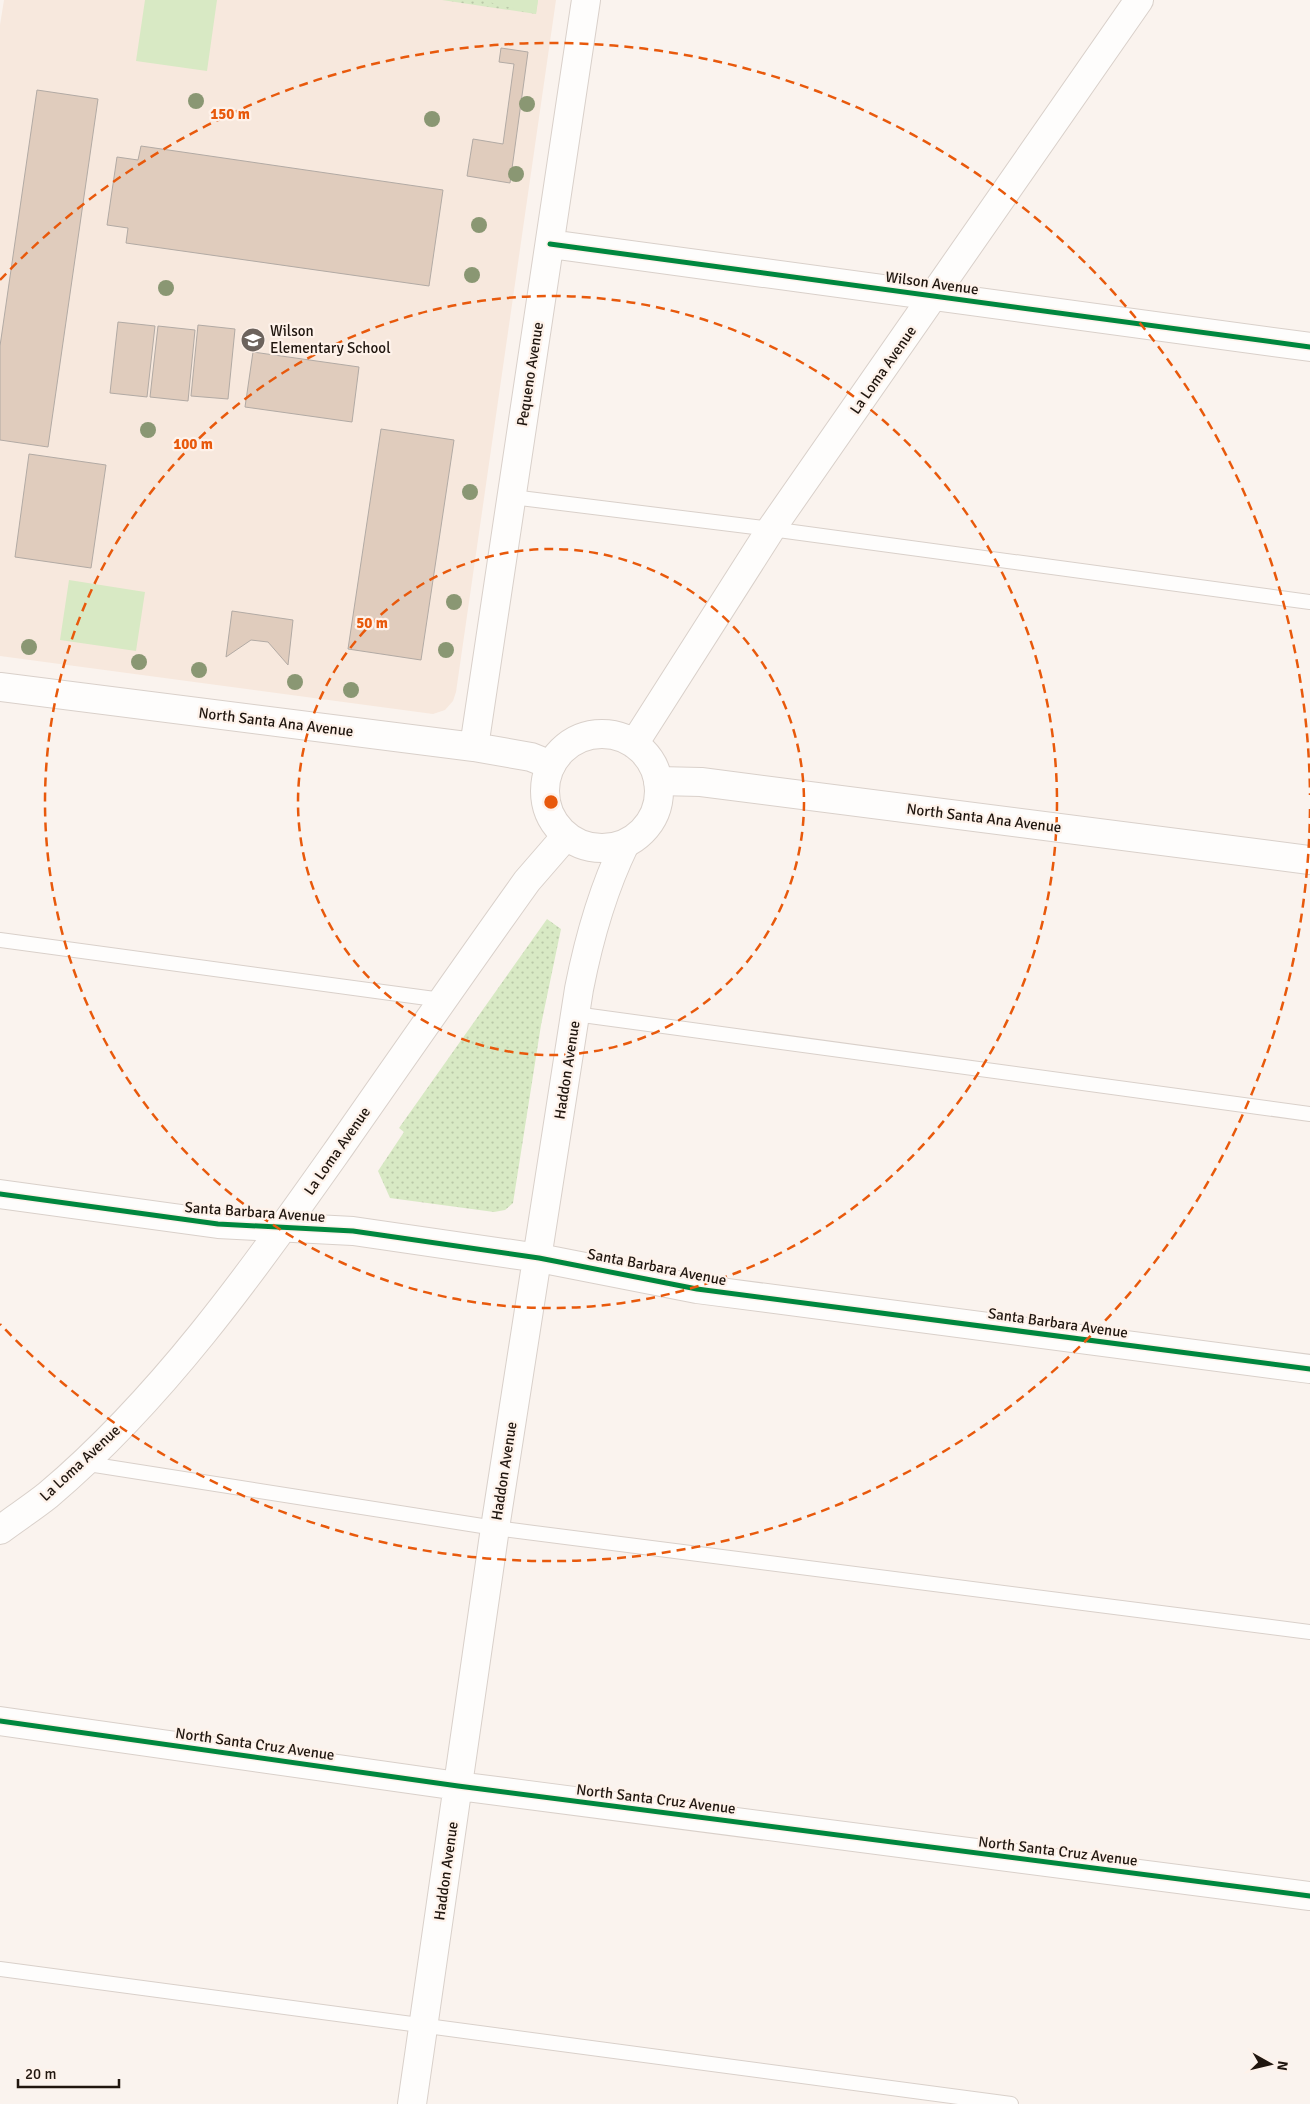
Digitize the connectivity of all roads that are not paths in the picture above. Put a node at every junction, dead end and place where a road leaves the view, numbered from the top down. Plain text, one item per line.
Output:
1 (586, 0) edge
2 (1139, 0) edge
3 (550, 244) junction
4 (934, 296) junction
5 (1310, 347) edge
6 (512, 498) junction
7 (771, 529) junction
8 (1310, 602) edge
9 (0, 686) edge
10 (634, 744) junction
11 (474, 747) junction
12 (551, 764) junction
13 (658, 781) junction
14 (566, 836) junction
15 (625, 844) junction
16 (1310, 860) edge
17 (0, 940) edge
18 (442, 1000) junction
19 (575, 1014) junction
20 (1310, 1114) edge
21 (0, 1194) edge
22 (283, 1227) junction
23 (539, 1258) junction
24 (1310, 1369) edge
25 (82, 1463) junction
26 (495, 1528) junction
27 (0, 1530) edge
28 (1310, 1632) edge
29 (0, 1721) edge
30 (458, 1786) junction
31 (1310, 1896) edge
32 (0, 1969) edge
33 (423, 2026) junction
34 (412, 2104) edge
35 (1011, 2104) edge

1 - 3 street, Pequeno Avenue
2 - 4 street, La Loma Avenue
3 - 4 street, Wilson Avenue
3 - 6 street, Pequeno Avenue
4 - 5 street, Wilson Avenue
4 - 7 street, La Loma Avenue
6 - 7 lane
6 - 11 street, Pequeno Avenue
7 - 8 lane
7 - 10 street, La Loma Avenue
9 - 11 street, North Santa Ana Avenue
10 - 12 street
10 - 13 street
11 - 12 street, North Santa Ana Avenue
12 - 14 street
13 - 15 street
13 - 16 street, North Santa Ana Avenue
14 - 15 street
14 - 18 street, La Loma Avenue
15 - 19 street, Haddon Avenue
17 - 18 lane
18 - 22 street, La Loma Avenue
19 - 20 lane
19 - 23 street, Haddon Avenue
21 - 22 street, Santa Barbara Avenue
22 - 23 street, Santa Barbara Avenue
22 - 25 street, La Loma Avenue
23 - 24 street, Santa Barbara Avenue
23 - 26 street, Haddon Avenue
25 - 26 lane
25 - 27 street, La Loma Avenue
26 - 28 lane
26 - 30 street, Haddon Avenue
29 - 30 street, North Santa Cruz Avenue
30 - 31 street, North Santa Cruz Avenue
30 - 33 street, Haddon Avenue
32 - 33 lane
33 - 34 street, Haddon Avenue
33 - 35 lane

